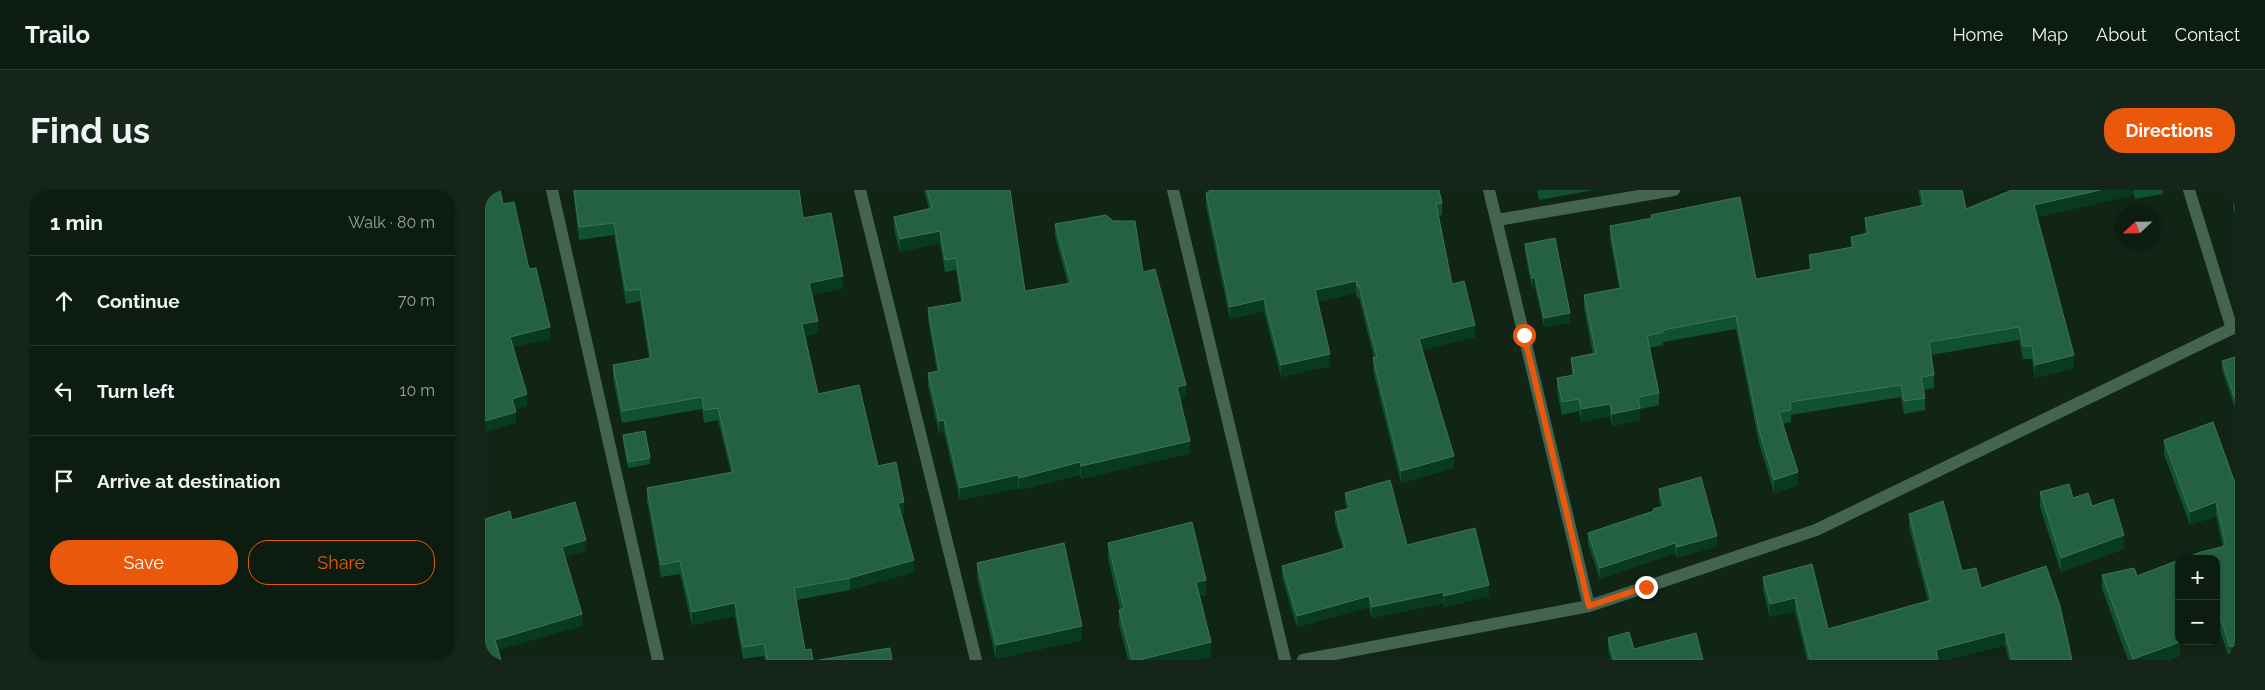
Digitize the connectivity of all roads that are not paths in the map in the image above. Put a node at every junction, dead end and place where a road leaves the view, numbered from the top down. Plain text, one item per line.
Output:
1 (552, 190) edge
2 (860, 190) edge
3 (1173, 190) edge
4 (1489, 190) edge
5 (1674, 190) edge
6 (2189, 190) edge
7 (1497, 220) junction
8 (2233, 328) edge
9 (1589, 606) junction
10 (658, 660) edge
11 (976, 660) edge
12 (1285, 660) edge
13 (1303, 660) edge

1 - 10 street
2 - 11 street
3 - 12 street
4 - 7 street
5 - 7 street
6 - 8 street
7 - 9 street
8 - 9 street
9 - 13 street

